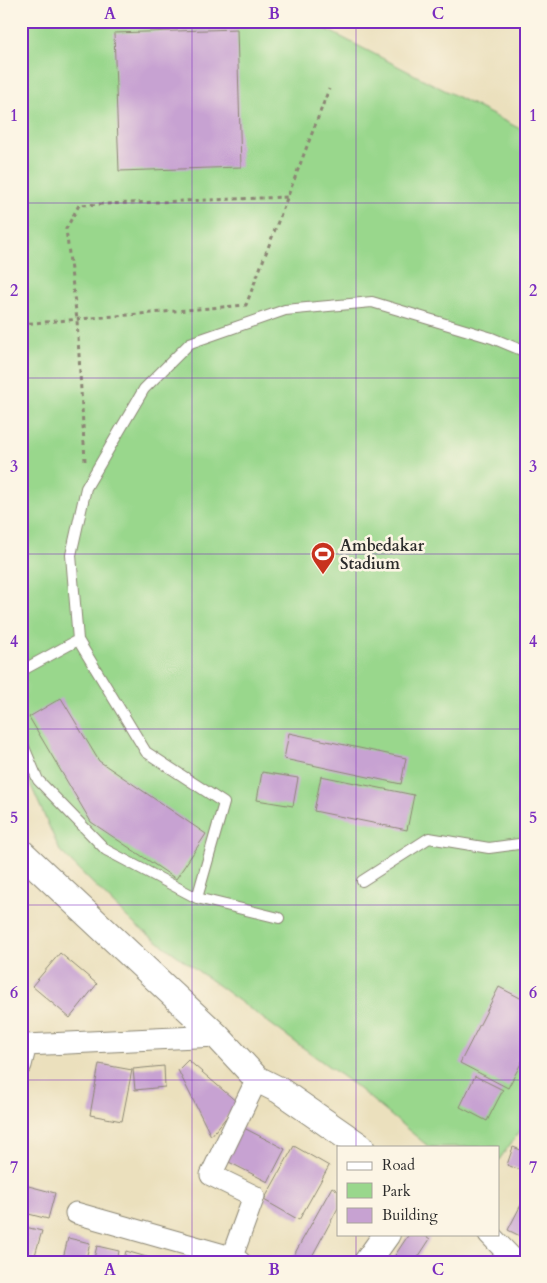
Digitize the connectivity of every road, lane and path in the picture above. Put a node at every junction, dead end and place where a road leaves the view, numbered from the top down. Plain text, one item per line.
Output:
1 (329, 88) dead end
2 (288, 197) junction
3 (77, 320) junction
4 (21, 324) edge
5 (526, 352) edge
6 (86, 488) junction
7 (78, 640) junction
8 (21, 671) edge
9 (21, 740) edge
10 (526, 843) edge
11 (21, 852) edge
12 (362, 881) dead end
13 (197, 898) junction
14 (279, 918) dead end
15 (217, 1036) junction
16 (21, 1065) edge
17 (257, 1079) junction
18 (360, 1146) edge
19 (76, 1213) dead end
20 (385, 1236) edge
21 (491, 1236) edge
22 (234, 1260) edge
23 (367, 1262) edge
24 (516, 1262) edge

1 - 2 path
2 - 3 path
2 - 3 path
3 - 4 path
3 - 6 path
5 - 6 lane
6 - 7 lane
7 - 8 lane
7 - 13 lane
9 - 13 lane
10 - 12 lane
11 - 15 street
13 - 14 lane
15 - 16 street
15 - 17 street
17 - 18 street
17 - 22 street
19 - 22 street
20 - 23 street
21 - 24 street

